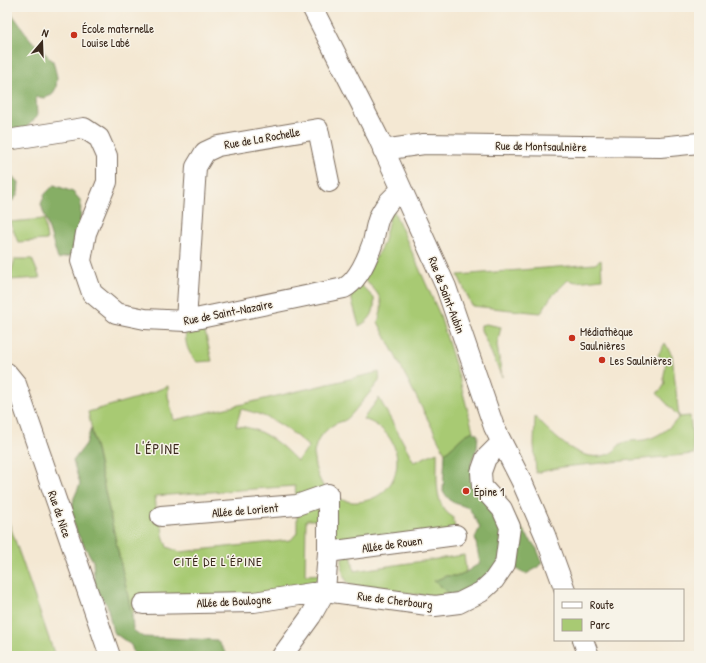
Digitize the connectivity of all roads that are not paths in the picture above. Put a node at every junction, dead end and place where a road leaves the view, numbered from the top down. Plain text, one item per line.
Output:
1 (312, 7) edge
2 (7, 140) edge
3 (699, 143) edge
4 (383, 150) junction
5 (329, 182) dead end
6 (402, 190) junction
7 (186, 321) junction
8 (10, 383) edge
9 (501, 443) junction
10 (162, 516) dead end
11 (456, 535) dead end
12 (328, 552) junction
13 (565, 589) edge
14 (325, 591) junction
15 (142, 604) dead end
16 (583, 641) edge
17 (110, 656) edge
18 (282, 656) edge
19 (589, 656) edge

1 - 4 street, Rue de Saint-Aubin
2 - 7 street, Rue de Saint-Nazaire
3 - 4 street, Rue de Montsaulnière
4 - 6 street, Rue de Saint-Aubin
5 - 7 street, Rue de La Rochelle
6 - 7 street, Rue de Saint-Nazaire
6 - 9 street, Rue de Saint-Aubin
8 - 17 street, Rue de Nice
9 - 13 street, Rue de Saint-Aubin
9 - 14 street, Rue de Cherbourg
10 - 12 street, Allée de Lorient
11 - 12 street, Allée de Rouen
12 - 14 street
14 - 15 street, Allée de Boulogne
14 - 18 street
16 - 19 street

